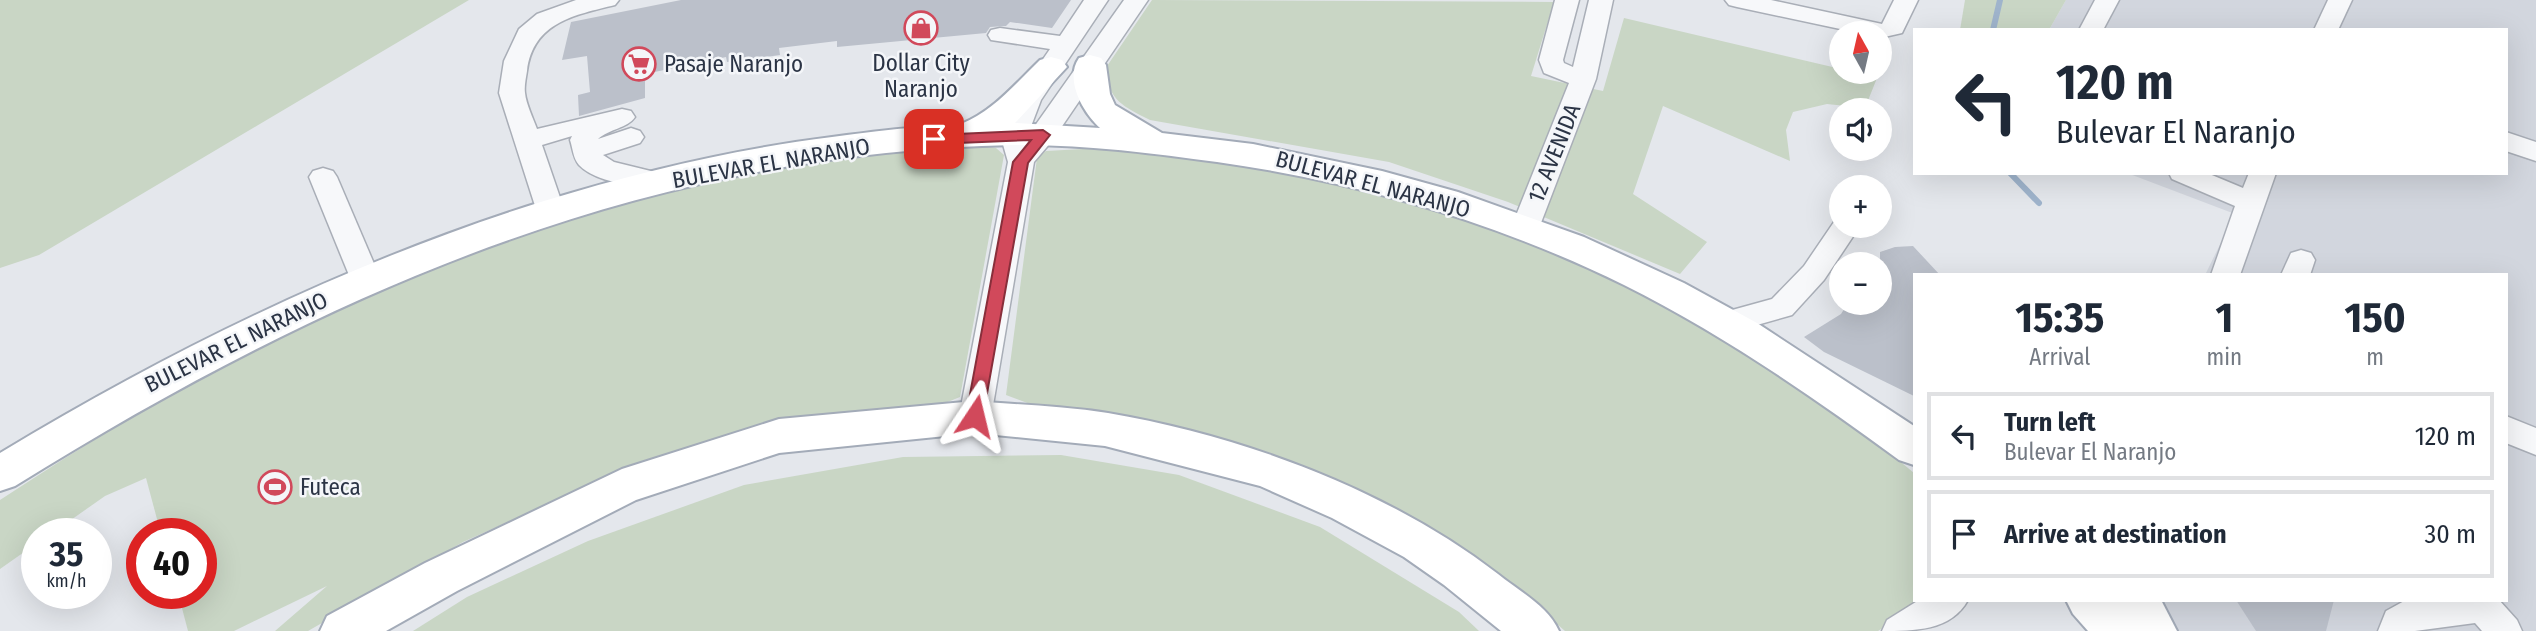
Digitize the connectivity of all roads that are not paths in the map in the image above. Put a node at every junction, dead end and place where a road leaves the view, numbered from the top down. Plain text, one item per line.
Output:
1 (607, 0) edge
2 (1096, 0) edge
3 (1136, 0) edge
4 (1567, 0) edge
5 (1601, 0) edge
6 (1737, 0) edge
7 (1906, 0) edge
8 (2106, 0) edge
9 (2340, 0) edge
10 (2092, 28) edge
11 (2327, 28) edge
12 (999, 38) dead end
13 (1067, 57) junction
14 (1583, 79) junction
15 (961, 137) junction
16 (527, 141) junction
17 (2508, 142) edge
18 (1025, 143) junction
19 (1167, 144) junction
20 (2536, 152) edge
21 (2187, 175) edge
22 (2262, 175) edge
23 (323, 177) dead end
24 (657, 182) junction
25 (2250, 202) junction
26 (551, 212) junction
27 (1525, 228) junction
28 (1838, 238) edge
29 (2226, 273) edge
30 (366, 280) junction
31 (1782, 307) junction
32 (1725, 323) junction
33 (1779, 356) junction
34 (1859, 408) junction
35 (975, 416) junction
36 (2508, 430) edge
37 (1913, 436) edge
38 (2536, 442) edge
39 (1913, 447) edge
40 (0, 474) edge
41 (1947, 602) edge
42 (2091, 602) edge
43 (2137, 602) edge
44 (2488, 613) edge
45 (343, 631) edge
46 (1536, 631) edge
47 (1900, 631) edge
48 (2117, 631) edge
49 (2154, 631) edge
50 (2396, 631) edge

1 - 16 street
2 - 13 street
3 - 13 street
4 - 14 street, 12 AVENIDA
5 - 14 street, 12 AVENIDA
6 - 7 street
8 - 10 street
9 - 11 street
12 - 13 street
13 - 15 main road
13 - 18 street
13 - 18 street
13 - 19 main road
14 - 27 street, 12 AVENIDA
15 - 18 main road, BULEVAR EL NARANJO
15 - 24 main road, BULEVAR EL NARANJO
16 - 24 street
16 - 26 street
17 - 20 street
18 - 19 main road, BULEVAR EL NARANJO
18 - 35 street
19 - 27 main road, BULEVAR EL NARANJO
21 - 25 street
22 - 25 street
23 - 30 street
24 - 26 main road, BULEVAR EL NARANJO
25 - 29 street
26 - 30 main road, BULEVAR EL NARANJO
27 - 32 main road, BULEVAR EL NARANJO
28 - 31 street
30 - 40 main road, BULEVAR EL NARANJO
31 - 32 street
31 - 33 street
32 - 33 main road, BULEVAR EL NARANJO
33 - 34 main road, BULEVAR EL NARANJO
34 - 37 main road
34 - 39 main road, BULEVAR EL NARANJO
35 - 45 main road
35 - 46 main road
36 - 38 street
41 - 47 street
42 - 48 main road
43 - 49 main road
44 - 50 street

